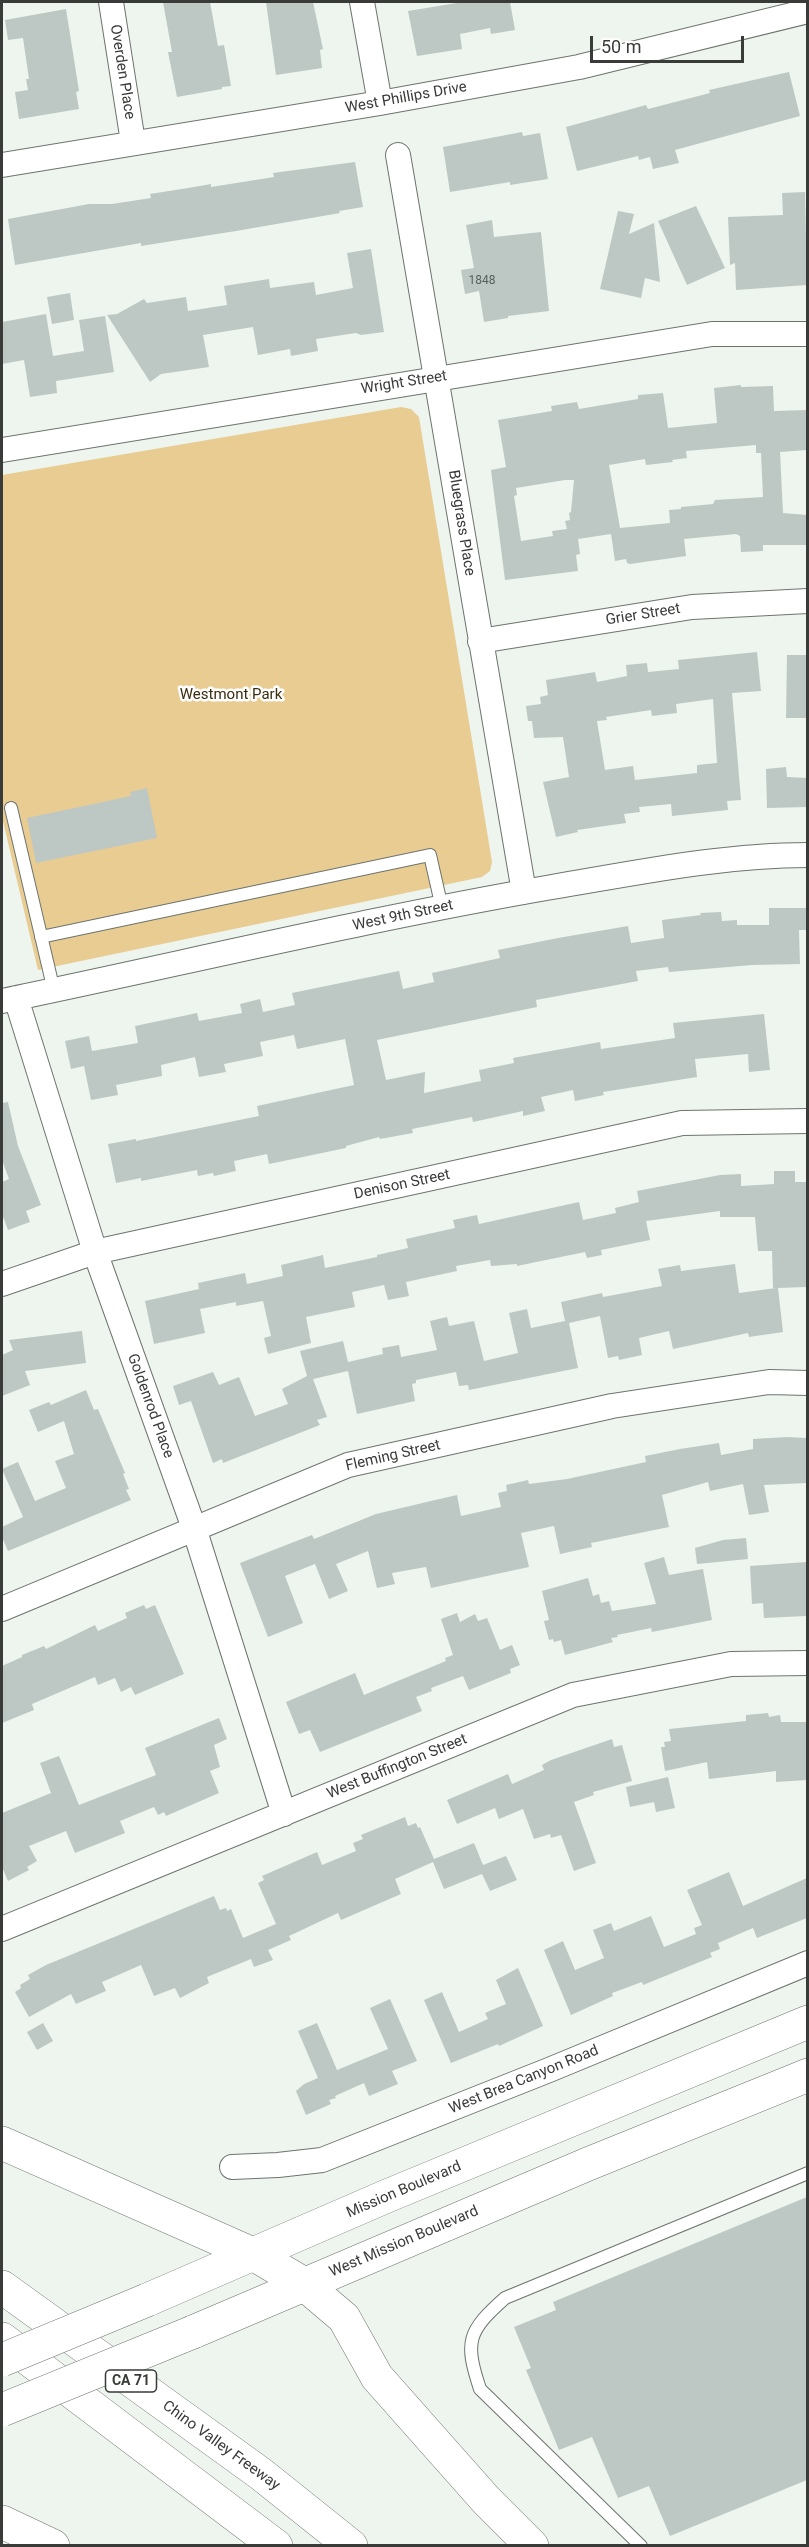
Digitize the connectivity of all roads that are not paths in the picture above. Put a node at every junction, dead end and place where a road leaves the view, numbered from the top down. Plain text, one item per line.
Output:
1 (111, 2) edge
2 (362, 2) edge
3 (804, 8) edge
4 (380, 103) junction
5 (133, 142) junction
6 (398, 155) dead end
7 (2, 165) edge
8 (807, 334) edge
9 (437, 377) junction
10 (2, 450) edge
11 (807, 602) edge
12 (480, 641) junction
13 (10, 808) dead end
14 (807, 855) edge
15 (524, 892) junction
16 (441, 908) junction
17 (41, 937) junction
18 (54, 991) junction
19 (9, 1000) edge
20 (807, 1121) edge
21 (95, 1252) junction
22 (2, 1284) edge
23 (807, 1383) edge
24 (194, 1528) junction
25 (2, 1609) edge
26 (807, 1663) edge
27 (284, 1814) junction
28 (2, 1929) edge
29 (807, 1963) edge
30 (807, 2022) edge
31 (807, 2075) edge
32 (2, 2143) edge
33 (232, 2167) dead end
34 (807, 2173) edge
35 (255, 2255) junction
36 (304, 2284) junction
37 (2, 2288) edge
38 (2, 2339) edge
39 (2, 2360) edge
40 (2, 2410) edge
41 (2, 2522) edge
42 (53, 2546) edge
43 (276, 2546) edge
44 (351, 2546) edge
45 (532, 2546) edge
46 (641, 2546) edge

1 - 5 street, Overden Place
2 - 4 street
3 - 4 street, West Phillips Drive
4 - 5 street, West Phillips Drive
5 - 7 street, West Phillips Drive
6 - 9 street, Bluegrass Place
8 - 9 street, Wright Street
9 - 10 street, Wright Street
9 - 12 street, Bluegrass Place
11 - 12 street, Grier Street
12 - 15 street, Bluegrass Place
13 - 17 lane
14 - 15 street, West 9th Street
15 - 16 street, West 9th Street
16 - 17 lane
16 - 18 street, West 9th Street
17 - 18 lane
18 - 19 street, West 9th Street
19 - 21 street, Goldenrod Place
20 - 21 street, Denison Street
21 - 22 street, Denison Street
21 - 24 street, Goldenrod Place
23 - 24 street, Fleming Street
24 - 25 street, Fleming Street
24 - 27 street, Goldenrod Place
26 - 27 street, West Buffington Street
27 - 28 street, West Buffington Street
29 - 33 street, West Brea Canyon Road
30 - 35 main road, Mission Boulevard
31 - 36 main road, West Mission Boulevard
32 - 35 main road
34 - 46 lane
35 - 36 main road
35 - 39 main road, Mission Boulevard, bridge
36 - 40 main road, West Mission Boulevard, bridge
36 - 45 main road
37 - 44 main road, Chino Valley Freeway / CA 71
38 - 43 main road, CA 71
41 - 42 main road

